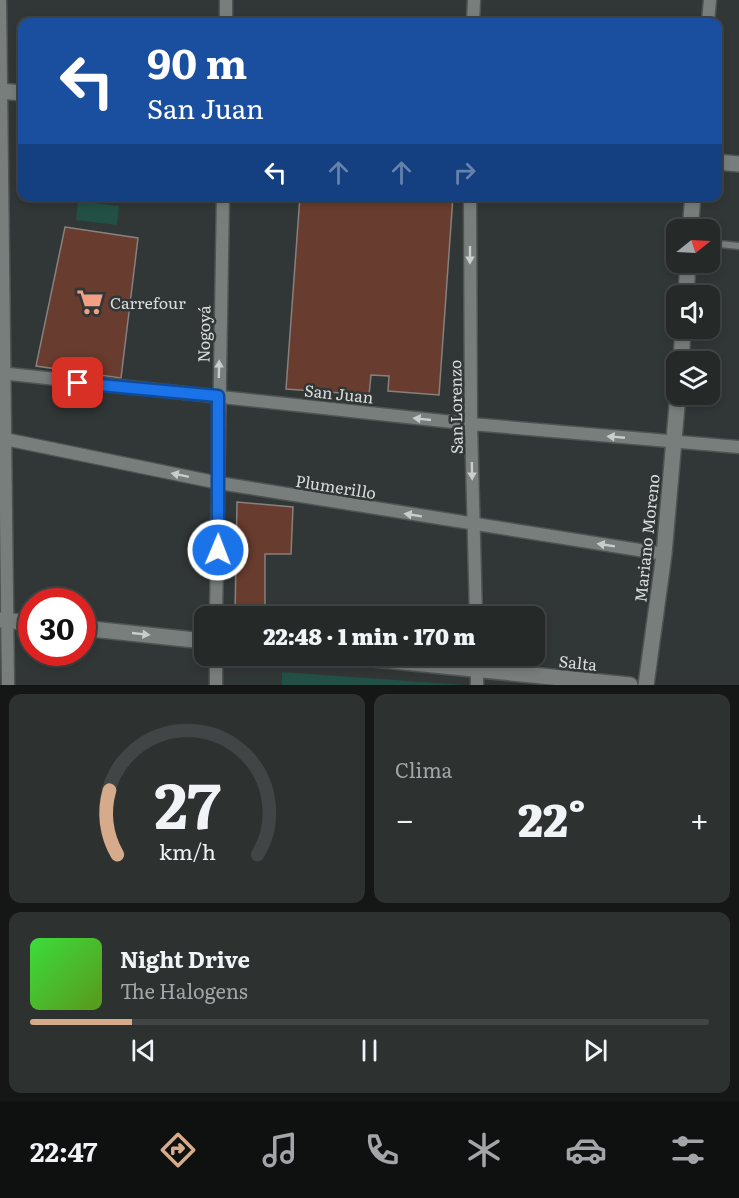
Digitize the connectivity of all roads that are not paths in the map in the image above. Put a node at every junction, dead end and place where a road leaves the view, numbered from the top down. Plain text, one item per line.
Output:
1 (0, 0) edge
2 (226, 0) edge
3 (474, 0) edge
4 (710, 0) edge
5 (226, 18) edge
6 (473, 18) edge
7 (708, 18) edge
8 (1, 91) edge
9 (18, 93) edge
10 (722, 162) edge
11 (739, 164) edge
12 (223, 201) edge
13 (470, 201) edge
14 (693, 201) edge
15 (691, 219) edge
16 (720, 244) edge
17 (739, 246) edge
18 (2, 373) edge
19 (218, 396) junction
20 (677, 405) edge
21 (471, 424) junction
22 (5, 439) junction
23 (675, 442) junction
24 (739, 447) edge
25 (219, 483) junction
26 (473, 525) junction
27 (664, 554) junction
28 (216, 606) edge
29 (476, 606) edge
30 (4, 620) edge
31 (96, 629) edge
32 (194, 640) edge
33 (216, 666) edge
34 (439, 666) edge
35 (477, 670) edge
36 (8, 685) edge
37 (216, 685) edge
38 (630, 685) edge
39 (646, 685) edge

1 - 8 street
2 - 5 street
3 - 6 street
4 - 7 street
8 - 9 street
8 - 18 street
10 - 11 street
19 -> 12 street, Nogoyá
13 -> 21 street, San Lorenzo
14 - 15 street
16 - 17 lane
18 - 19 street, San Juan
18 - 22 street
21 -> 19 street, San Juan
19 - 25 street, Nogoyá
20 - 23 street, Mariano Moreno
23 -> 21 street, San Juan
21 -> 26 street, San Lorenzo
25 -> 22 street, Plumerillo
22 - 30 street
23 - 24 street, San Juan
23 - 27 street, Mariano Moreno
26 -> 25 street, Plumerillo
25 - 28 street, Nogoyá
27 -> 26 street, Plumerillo
26 - 29 street, San Lorenzo
27 - 39 street, Mariano Moreno
30 - 36 street
31 -> 32 street
33 - 37 street
34 - 35 street, Salta
35 - 38 street, Salta

